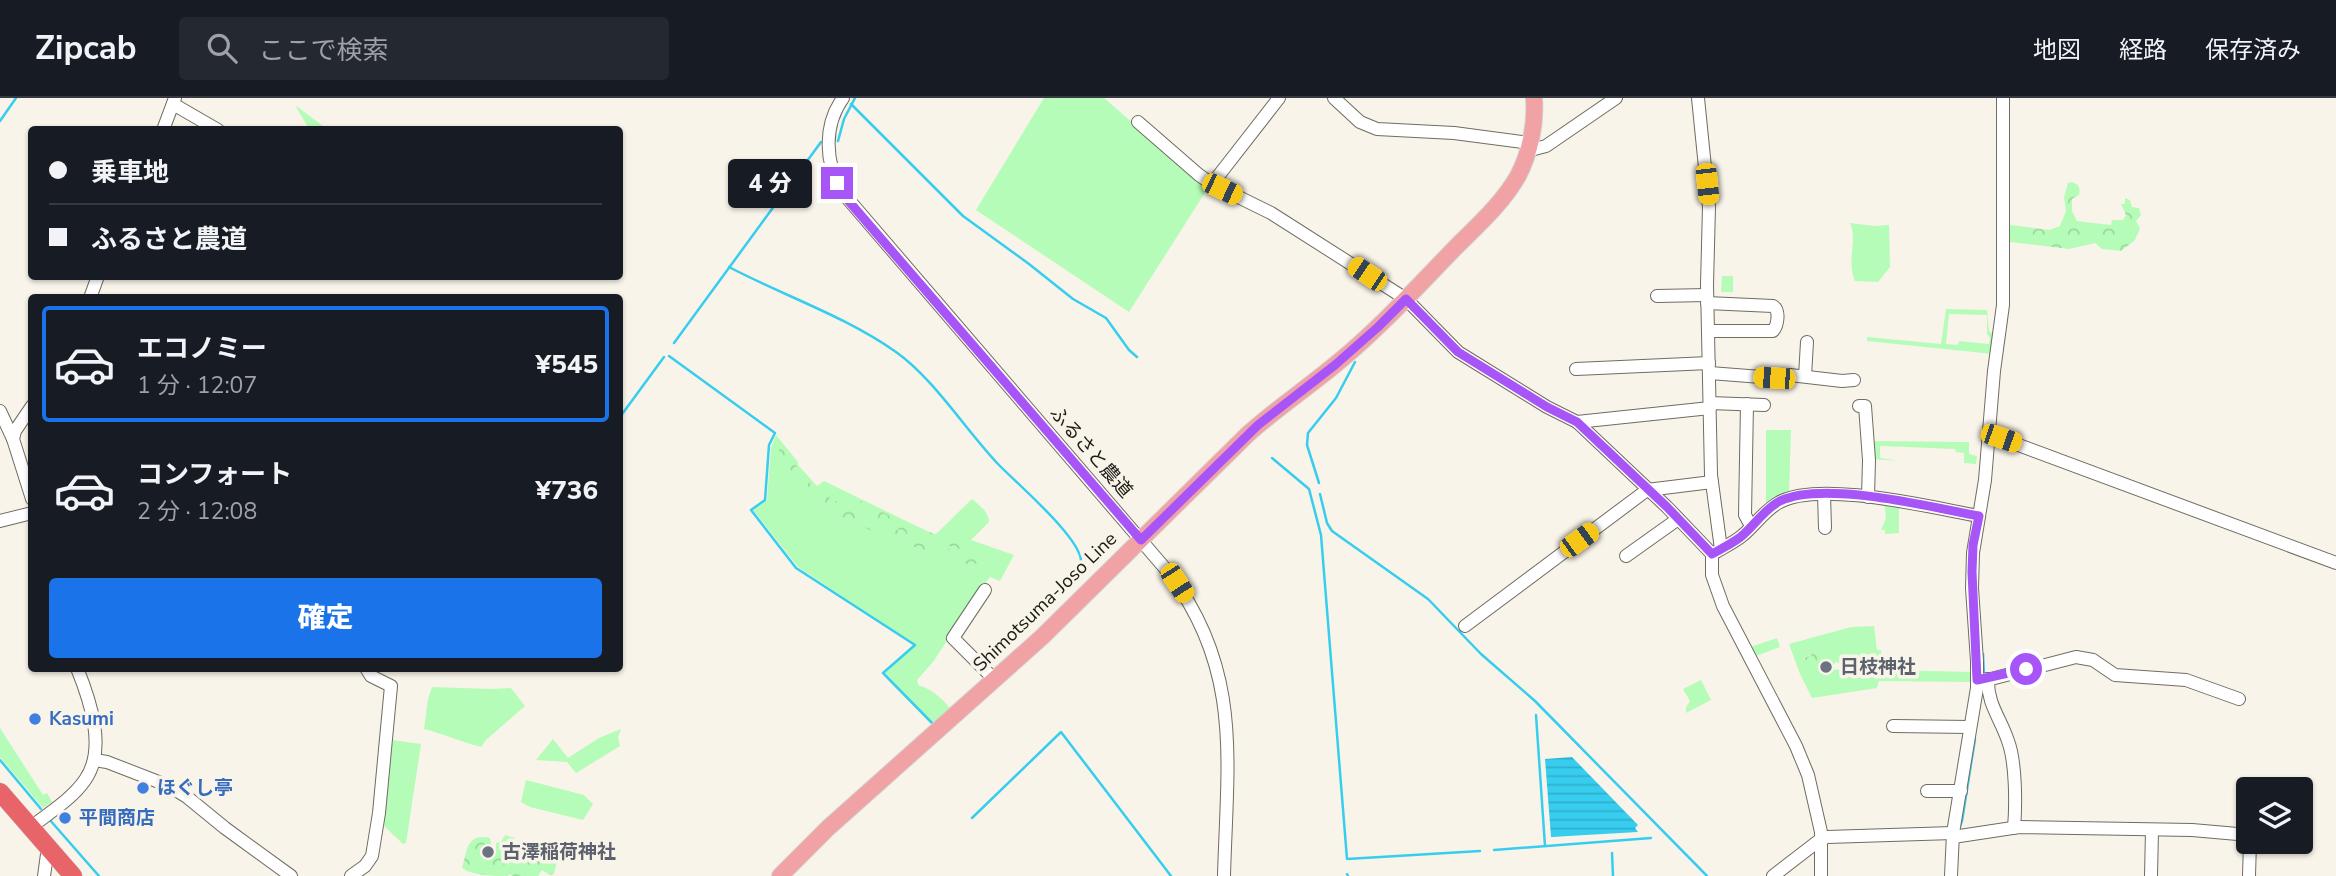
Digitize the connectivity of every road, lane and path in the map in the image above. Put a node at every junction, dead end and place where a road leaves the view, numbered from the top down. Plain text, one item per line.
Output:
1 (843, 98) edge
2 (1279, 98) edge
3 (1334, 98) edge
4 (1534, 98) edge
5 (1616, 98) edge
6 (1698, 98) edge
7 (2004, 98) edge
8 (174, 101) edge
9 (1138, 122) dead end
10 (165, 126) edge
11 (212, 126) edge
12 (1529, 147) junction
13 (1212, 184) junction
14 (1657, 296) dead end
15 (1406, 299) junction
16 (1707, 299) junction
17 (1708, 331) junction
18 (1807, 342) dead end
19 (1709, 368) junction
20 (1576, 369) dead end
21 (1805, 376) junction
22 (1854, 380) dead end
23 (1747, 404) junction
24 (1710, 405) junction
25 (1764, 405) dead end
26 (1859, 406) dead end
27 (0, 411) edge
28 (28, 412) edge
29 (1577, 422) junction
30 (1989, 433) junction
31 (13, 439) junction
32 (1712, 482) junction
33 (28, 486) edge
34 (1647, 490) junction
35 (1824, 494) junction
36 (1868, 497) junction
37 (28, 514) edge
38 (1979, 516) junction
39 (1678, 519) junction
40 (0, 521) edge
41 (1751, 526) junction
42 (1825, 528) dead end
43 (1141, 540) junction
44 (1716, 551) junction
45 (1626, 556) dead end
46 (2336, 563) edge
47 (985, 590) dead end
48 (1465, 626) dead end
49 (78, 672) edge
50 (368, 672) edge
51 (995, 680) junction
52 (1983, 680) junction
53 (2239, 699) dead end
54 (1893, 726) dead end
55 (1970, 727) junction
56 (94, 761) junction
57 (1927, 791) dead end
58 (1961, 791) junction
59 (0, 792) edge
60 (31, 827) junction
61 (2014, 828) junction
62 (2152, 831) junction
63 (2236, 834) edge
64 (1953, 835) junction
65 (1821, 839) junction
66 (48, 847) junction
67 (2250, 854) edge
68 (44, 876) edge
69 (74, 876) edge
70 (291, 876) edge
71 (351, 876) edge
72 (780, 876) edge
73 (1224, 876) edge
74 (1773, 876) edge
75 (1821, 876) edge
76 (1951, 876) edge
77 (2151, 876) edge
78 (2249, 876) edge

1 - 43 street, ふるさと農道
2 - 13 street
3 - 12 street
4 - 12 main road, Shimotsuma-Joso Line
5 - 12 street
6 - 16 street
7 - 30 street
8 - 10 street
8 - 11 street
9 - 13 street
12 - 15 main road, Shimotsuma-Joso Line
13 - 15 street
14 - 16 street
15 - 29 street
15 - 43 main road, Shimotsuma-Joso Line
16 - 17 street
16 - 17 street
17 - 19 street
18 - 21 street
19 - 20 street
19 - 21 street
19 - 24 street
21 - 22 street
23 - 24 street
23 - 25 street
23 - 41 street
24 - 29 street
24 - 32 street
26 - 36 street
27 - 31 street
28 - 31 street
29 - 34 street
30 - 38 street
30 - 46 street
31 - 33 street
32 - 34 street
32 - 44 street
34 - 39 street
34 - 48 street
35 - 36 street
35 - 41 street
35 - 42 street
36 - 38 street
37 - 40 street
38 - 52 street
39 - 44 street
39 - 45 street
41 - 44 street
43 - 51 main road, Shimotsuma-Joso Line
43 - 73 street, ふるさと農道
44 - 65 street
47 - 51 street
49 - 56 street
50 - 71 street
51 - 72 main road, Shimotsuma-Joso Line
52 - 53 street
52 - 55 street
52 - 61 street
54 - 55 street
55 - 58 street
56 - 60 street
56 - 70 street
57 - 58 street
58 - 64 street
59 - 60 highway
60 - 66 highway
61 - 62 street
61 - 64 street
62 - 63 street
62 - 77 street
64 - 65 street
64 - 76 street
65 - 74 street
65 - 75 street
66 - 68 street
66 - 69 highway
67 - 78 street

